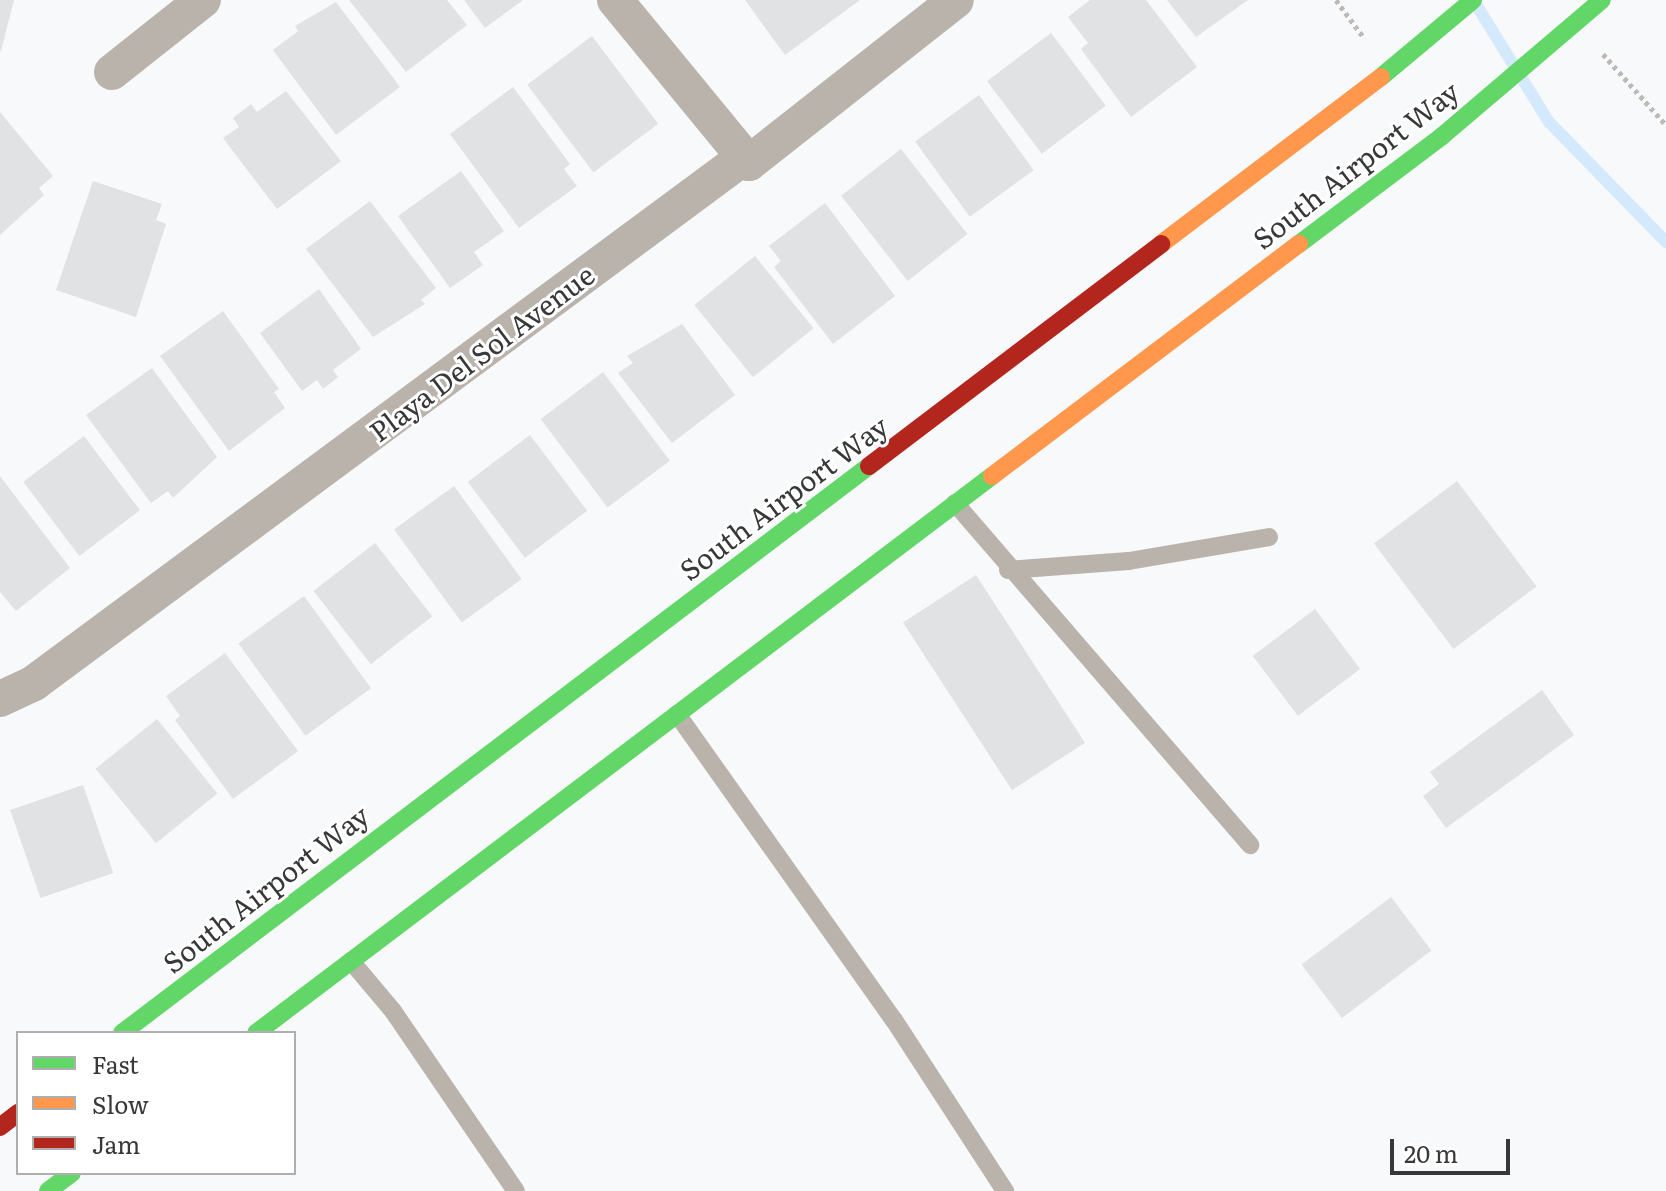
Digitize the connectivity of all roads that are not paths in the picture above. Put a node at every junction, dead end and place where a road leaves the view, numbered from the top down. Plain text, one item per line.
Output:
1 (203, 0) edge
2 (615, 0) edge
3 (956, 0) edge
4 (1473, 0) edge
5 (1602, 0) edge
6 (112, 72) dead end
7 (749, 163) junction
8 (955, 503) junction
9 (1269, 537) dead end
10 (1008, 570) junction
11 (0, 699) edge
12 (677, 714) junction
13 (1250, 845) dead end
14 (351, 961) junction
15 (125, 1031) edge
16 (259, 1031) edge
17 (16, 1115) edge
18 (0, 1127) edge
19 (69, 1175) edge
20 (48, 1191) edge
21 (516, 1191) edge
22 (1005, 1191) edge

1 - 6 street
2 - 7 street
3 - 7 street, Playa Del Sol Avenue
4 - 15 main road, South Airport Way
5 - 8 main road, South Airport Way
7 - 11 street, Playa Del Sol Avenue
8 - 10 lane
8 - 12 main road, South Airport Way
9 - 10 lane
10 - 13 lane
12 - 14 main road, South Airport Way
12 - 22 lane
14 - 16 main road, South Airport Way
14 - 21 lane
17 - 18 main road
19 - 20 main road

